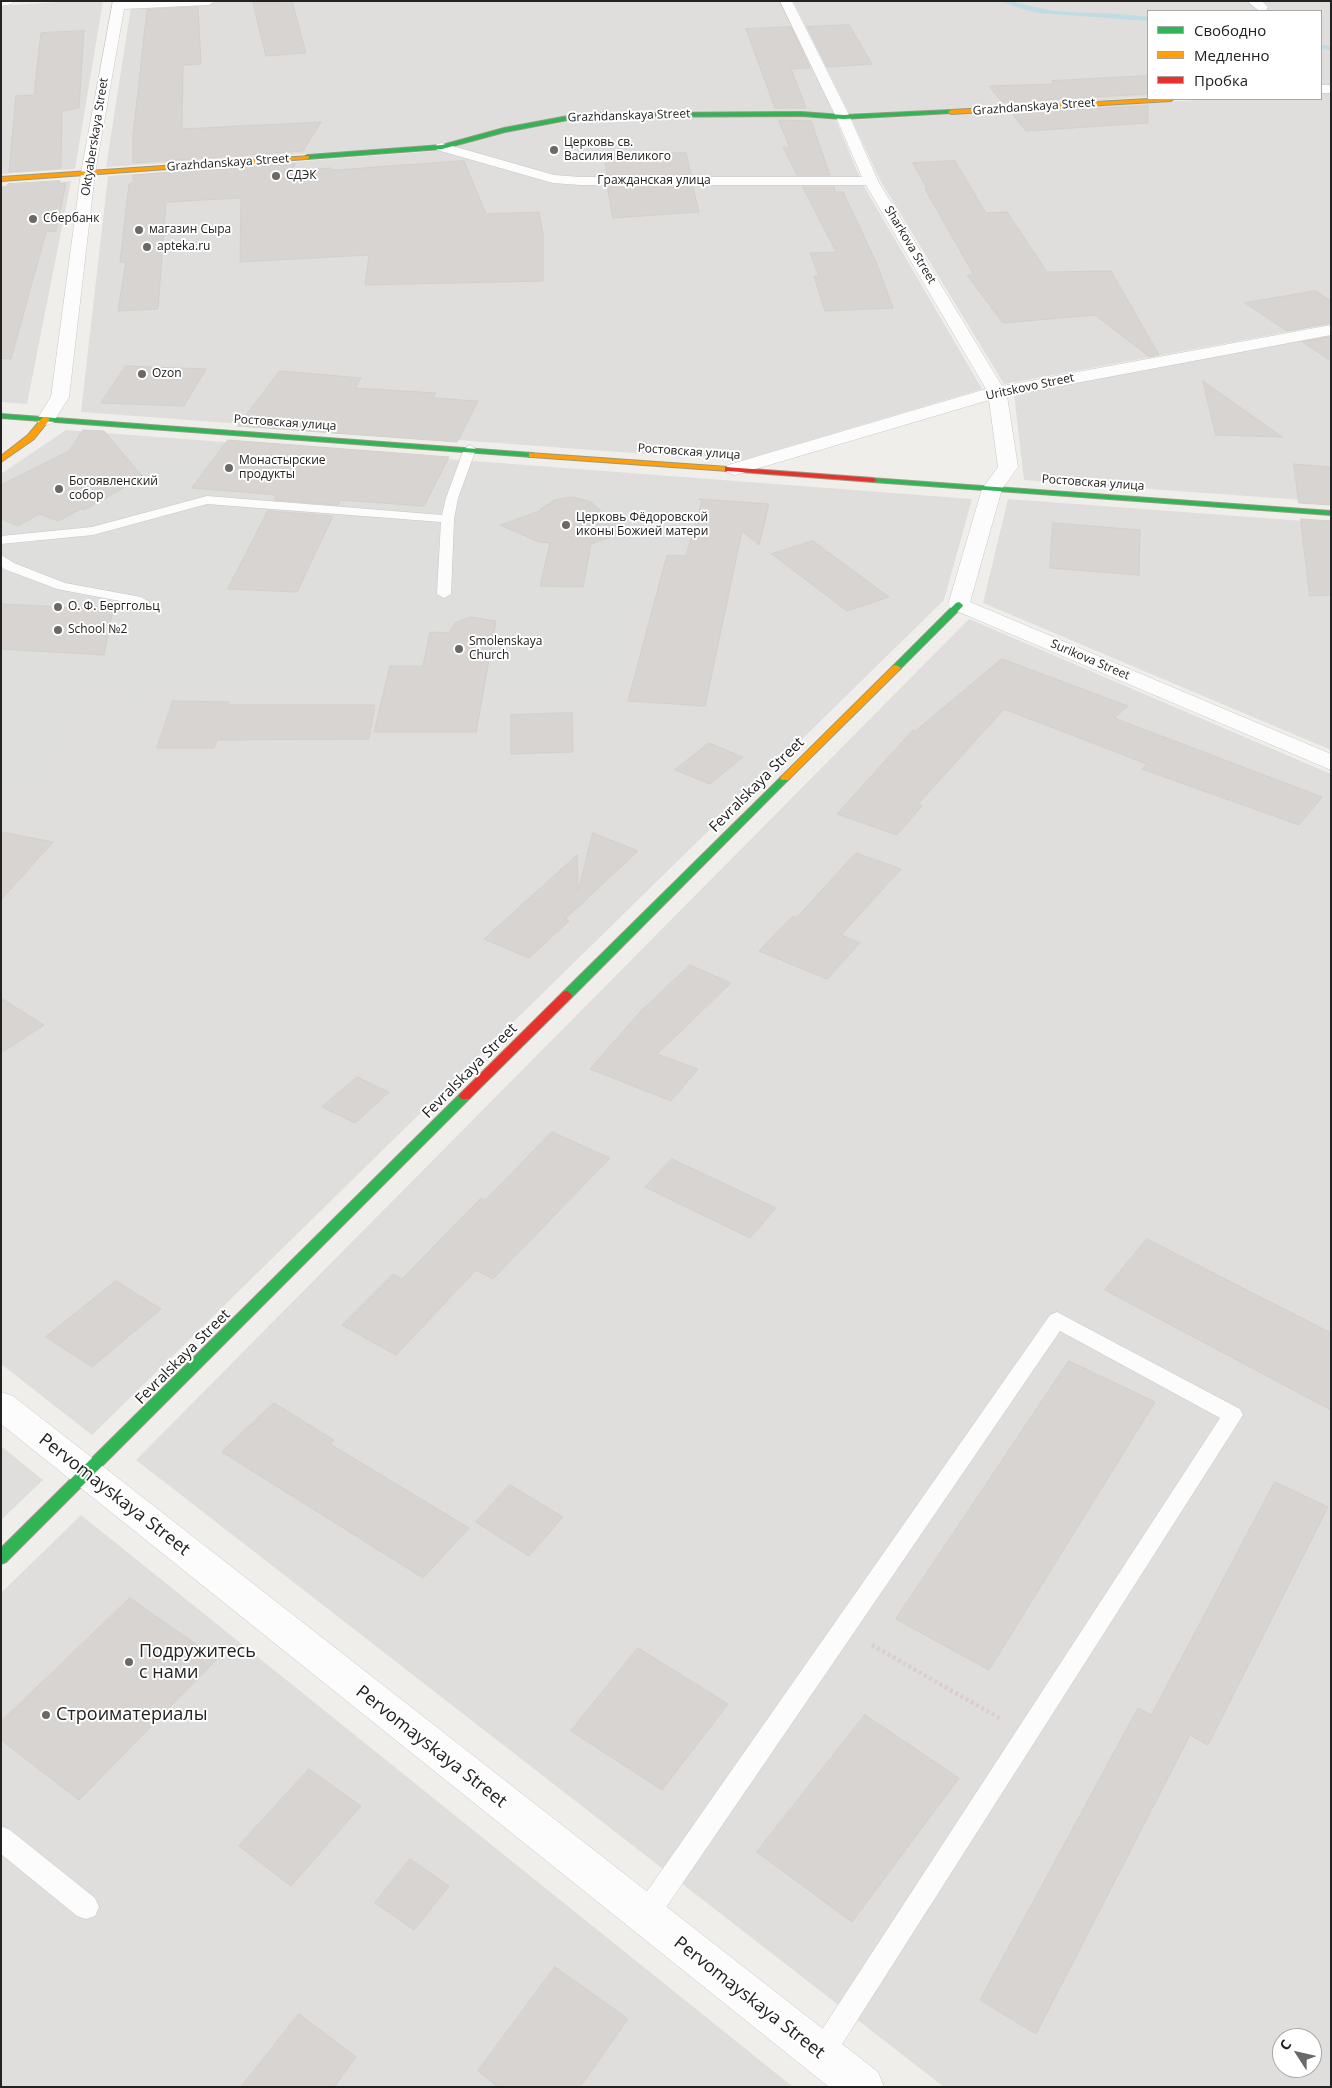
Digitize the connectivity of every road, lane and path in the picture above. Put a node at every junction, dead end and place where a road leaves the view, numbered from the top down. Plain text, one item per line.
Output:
1 (8, 1) edge
2 (209, 1) edge
3 (786, 1) edge
4 (1, 2) edge
5 (118, 4) edge
6 (1154, 100) edge
7 (843, 117) junction
8 (442, 147) junction
9 (88, 173) junction
10 (1, 179) edge
11 (871, 181) junction
12 (1331, 330) edge
13 (997, 392) junction
14 (1, 416) edge
15 (46, 419) junction
16 (470, 449) junction
17 (1, 460) edge
18 (735, 469) junction
19 (992, 490) junction
20 (1331, 514) edge
21 (448, 519) junction
22 (1, 540) edge
23 (1, 559) edge
24 (444, 594) dead end
25 (141, 602) dead end
26 (959, 604) junction
27 (1331, 762) edge
28 (1, 1405) edge
29 (87, 1474) junction
30 (1, 1558) edge
31 (843, 1628) junction
32 (1027, 1734) junction
33 (1, 1838) edge
34 (86, 1907) dead end
35 (644, 1916) junction
36 (821, 2054) junction
37 (863, 2087) edge

1 - 4 street
2 - 5 street
3 - 7 street, Sharkova Street
5 - 9 street, Oktyaberskaya Street
6 - 7 street, Grazhdanskaya Street
7 - 8 street, Grazhdanskaya Street
7 - 11 street, Sharkova Street
8 - 9 street, Grazhdanskaya Street
8 - 11 street, Гражданская улица
9 - 10 street, Grazhdanskaya Street
9 - 15 street, Oktyaberskaya Street
11 - 13 street, Sharkova Street
12 - 13 street, Uritskovo Street
13 - 18 street, Uritskovo Street
13 - 19 street, Sharkova Street
14 - 15 street, Ростовская улица
15 - 16 street, Ростовская улица
15 - 17 street
16 - 18 street, Ростовская улица
16 - 21 lane
18 - 19 street, Ростовская улица
19 - 20 street, Ростовская улица
19 - 26 street
21 - 22 lane
21 - 24 lane
23 - 25 lane
26 - 27 street, Surikova Street
26 - 29 street, Fevralskaya Street
28 - 29 street, Pervomayskaya Street
29 - 30 street, Fevralskaya Street
29 - 35 street, Pervomayskaya Street
31 - 32 path
31 - 32 lane
31 - 35 lane
32 - 36 lane
33 - 34 lane
35 - 36 street, Pervomayskaya Street
36 - 37 street, Pervomayskaya Street

